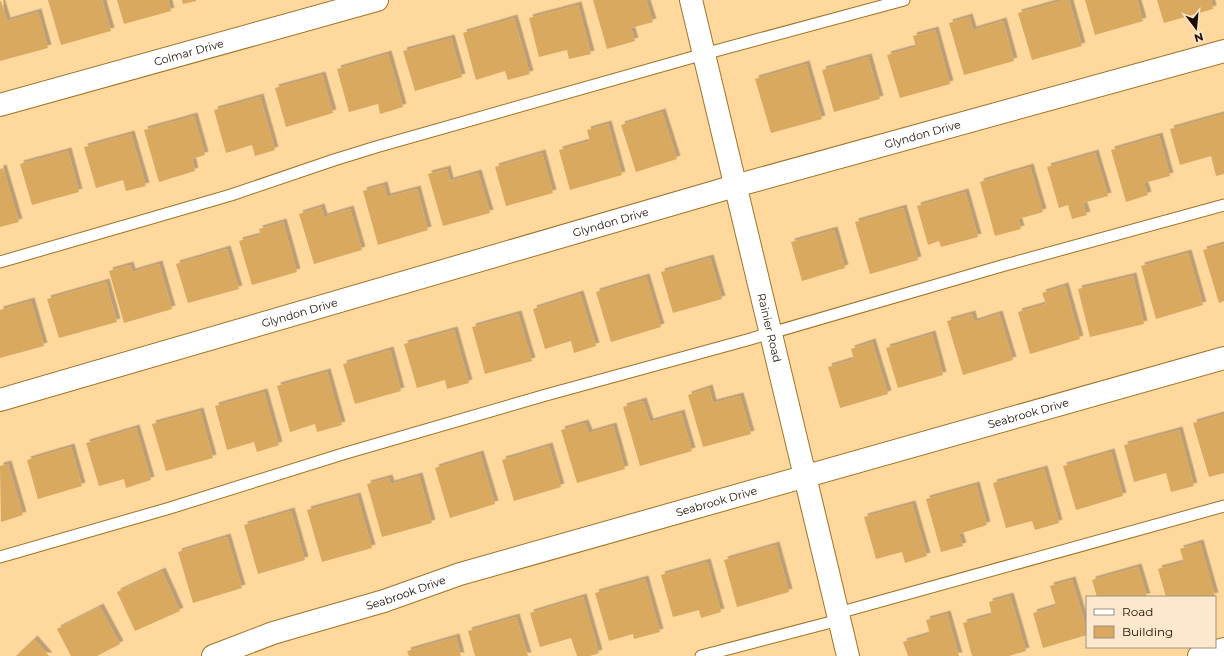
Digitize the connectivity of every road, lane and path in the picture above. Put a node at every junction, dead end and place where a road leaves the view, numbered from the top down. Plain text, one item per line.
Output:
1 (377, 0) edge
2 (691, 0) edge
3 (904, 0) edge
4 (1224, 51) edge
5 (704, 54) junction
6 (0, 105) edge
7 (736, 186) junction
8 (1224, 205) edge
9 (0, 262) edge
10 (771, 333) junction
11 (1224, 358) edge
12 (0, 400) edge
13 (805, 477) junction
14 (1224, 506) edge
15 (0, 556) edge
16 (839, 617) junction
17 (1224, 649) edge
18 (213, 656) edge
19 (701, 656) edge
20 (848, 656) edge
21 (1199, 656) edge

1 - 6 street, Colmar Drive
2 - 5 street, Rainier Road
3 - 5 lane
4 - 7 street, Glyndon Drive
5 - 7 street, Rainier Road
5 - 9 lane
7 - 10 street, Rainier Road
7 - 12 street, Glyndon Drive
8 - 10 lane
10 - 13 street, Rainier Road
10 - 15 lane
11 - 13 street, Seabrook Drive
13 - 16 street, Rainier Road
13 - 18 street, Seabrook Drive
14 - 16 lane
16 - 19 lane
16 - 20 street, Rainier Road
17 - 21 street

